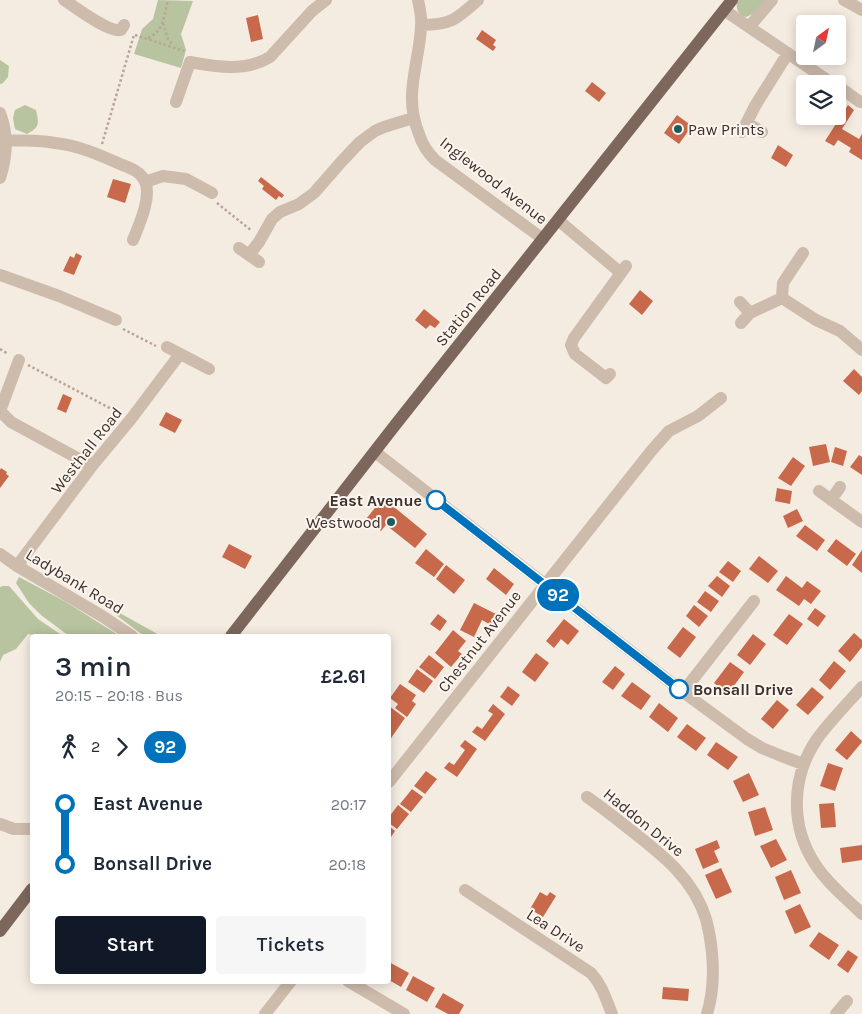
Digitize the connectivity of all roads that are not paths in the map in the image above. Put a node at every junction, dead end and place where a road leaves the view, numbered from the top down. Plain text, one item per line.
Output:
1 (64, 0) edge
2 (326, 0) edge
3 (418, 0) edge
4 (478, 0) edge
5 (772, 0) edge
6 (844, 0) edge
7 (728, 5) edge
8 (862, 10) edge
9 (421, 25) junction
10 (749, 27) junction
11 (123, 28) road end
12 (788, 53) junction
13 (821, 75) edge
14 (846, 92) edge
15 (176, 102) dead end
16 (860, 102) dead end
17 (0, 113) edge
18 (413, 118) junction
19 (762, 132) dead end
20 (6, 140) junction
21 (0, 178) edge
22 (145, 182) junction
23 (212, 193) road end
24 (558, 220) junction
25 (543, 239) junction
26 (133, 240) dead end
27 (803, 253) dead end
28 (249, 255) dead end
29 (0, 275) edge
30 (782, 298) junction
31 (740, 302) dead end
32 (750, 313) junction
33 (116, 320) road end
34 (741, 323) dead end
35 (167, 347) road end
36 (862, 350) edge
37 (180, 354) junction
38 (19, 360) road end
39 (210, 369) dead end
40 (610, 374) dead end
41 (721, 398) dead end
42 (0, 411) edge
43 (375, 452) junction
44 (92, 466) junction
45 (840, 488) dead end
46 (819, 492) dead end
47 (831, 500) junction
48 (862, 522) edge
49 (0, 554) edge
50 (17, 566) junction
51 (544, 585) junction
52 (754, 601) dead end
53 (129, 634) edge
54 (234, 634) edge
55 (862, 687) edge
56 (683, 692) junction
57 (804, 764) junction
58 (391, 779) edge
59 (587, 797) dead end
60 (0, 824) edge
61 (30, 829) edge
62 (465, 890) dead end
63 (30, 892) edge
64 (860, 907) edge
65 (0, 931) edge
66 (289, 984) edge
67 (353, 984) edge
68 (847, 1001) dead end
69 (265, 1014) edge
70 (402, 1014) edge
71 (612, 1014) edge
72 (707, 1014) edge
73 (836, 1014) edge

1 - 11 street
2 - 15 street
3 - 9 street, Inglewood Avenue
4 - 9 street
5 - 10 street
6 - 8 street
7 - 10 street
7 - 24 main road, Station Road
9 - 18 street, Inglewood Avenue
10 - 12 street
12 - 13 street
12 - 19 street
14 - 16 street
17 - 20 street
18 - 25 street, Inglewood Avenue
18 - 28 street
20 - 21 street
20 - 22 street
22 - 23 street
22 - 26 street
24 - 25 main road, Station Road
24 - 40 street
25 - 43 main road, Station Road
27 - 30 street
29 - 33 street
30 - 32 street
30 - 36 street
31 - 32 street
32 - 34 street
35 - 37 street
37 - 39 street
37 - 44 street, Westhall Road
38 - 42 street
41 - 51 street, Chestnut Avenue
42 - 44 street
43 - 51 street
43 - 54 main road, Station Road
44 - 50 street, Westhall Road
45 - 47 street
46 - 47 street
47 - 48 street
49 - 50 street, Ladybank Road
50 - 53 street, Ladybank Road
51 - 56 street
51 - 58 street, Chestnut Avenue
52 - 56 street
55 - 57 street
56 - 57 street
57 - 64 street
59 - 72 street, Haddon Drive
60 - 61 street
62 - 71 street, Lea Drive
63 - 65 main road
66 - 69 street
67 - 70 street
68 - 73 street

